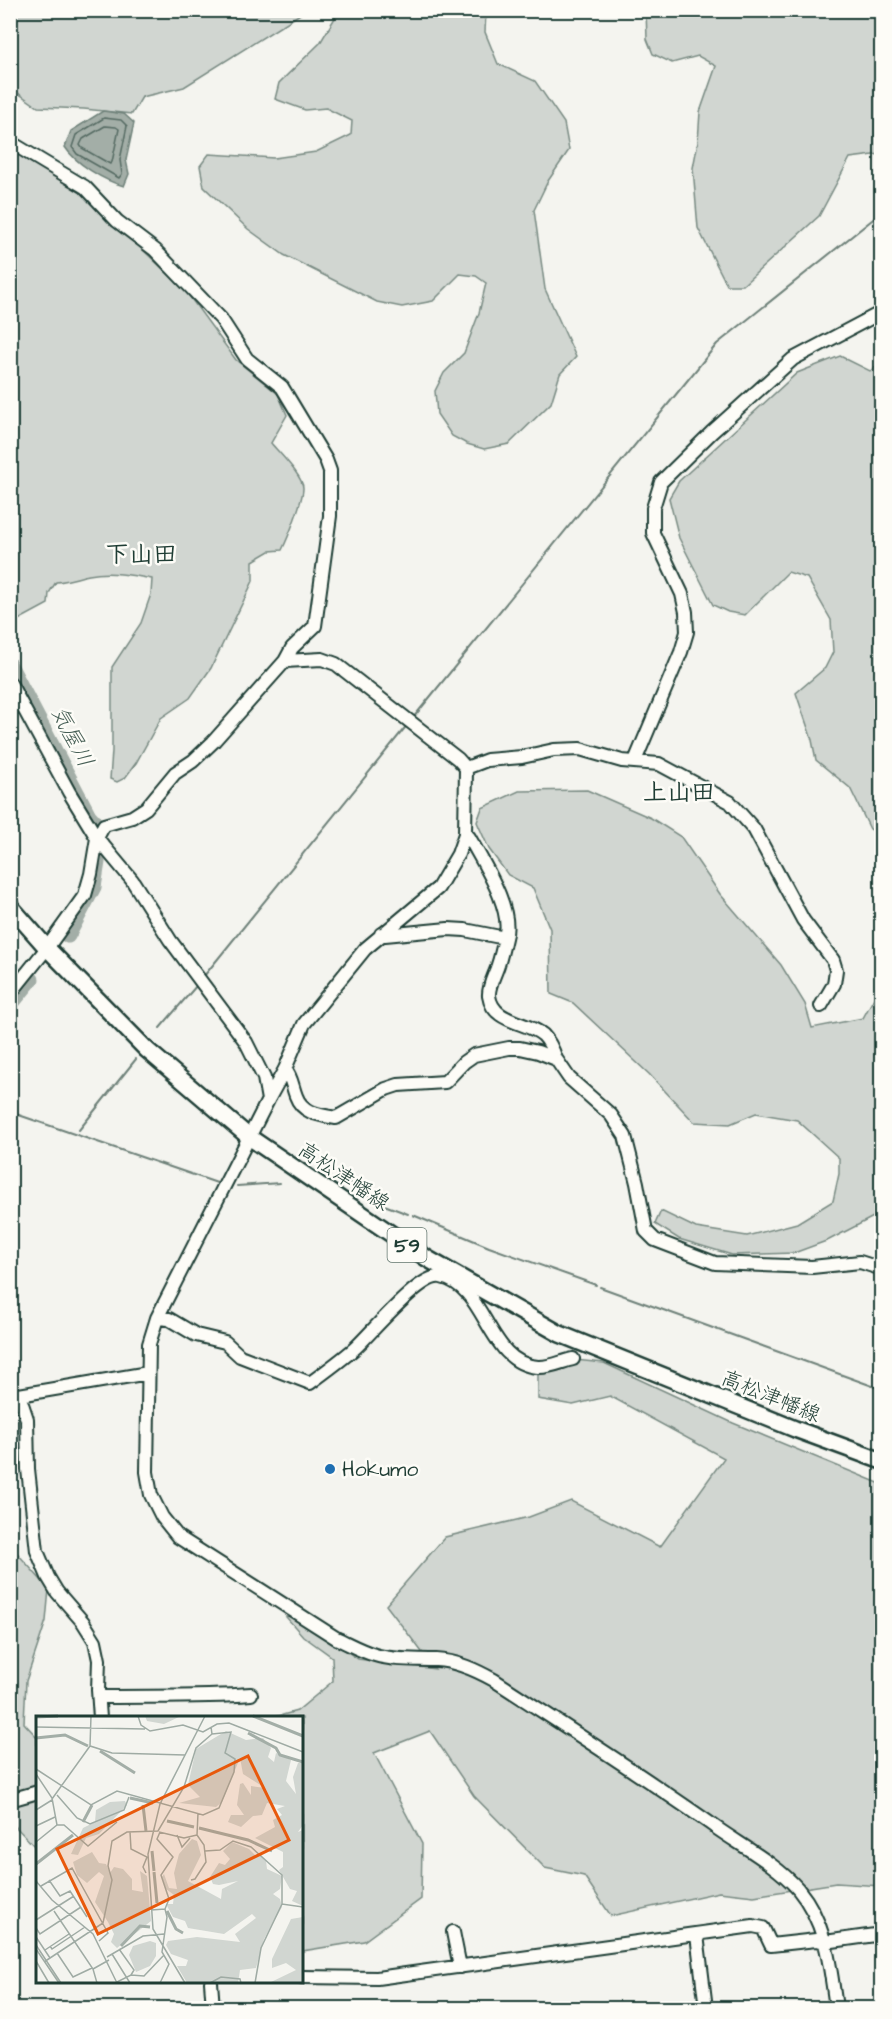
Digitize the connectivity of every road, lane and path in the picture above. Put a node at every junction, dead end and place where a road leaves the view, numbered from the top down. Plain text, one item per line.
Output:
1 (10, 141) edge
2 (882, 312) edge
3 (285, 661) junction
4 (10, 683) edge
5 (635, 761) junction
6 (466, 768) junction
7 (465, 834) junction
8 (97, 838) junction
9 (10, 906) edge
10 (381, 934) junction
11 (505, 938) junction
12 (47, 948) junction
13 (10, 994) edge
14 (821, 1006) dead end
15 (556, 1059) junction
16 (285, 1069) junction
17 (268, 1100) junction
18 (249, 1137) junction
19 (882, 1269) edge
20 (486, 1292) junction
21 (477, 1307) junction
22 (156, 1318) junction
23 (573, 1359) dead end
24 (148, 1373) junction
25 (14, 1394) edge
26 (882, 1461) edge
27 (251, 1694) dead end
28 (99, 1697) junction
29 (100, 1716) edge
30 (36, 1793) edge
31 (10, 1800) edge
32 (453, 1932) dead end
33 (882, 1934) edge
34 (697, 1935) junction
35 (825, 1941) junction
36 (460, 1967) junction
37 (303, 1977) edge
38 (211, 1983) edge
39 (213, 2008) edge
40 (706, 2008) edge
41 (836, 2008) edge

1 - 3 street
2 - 5 street
3 - 6 street
3 - 8 street
4 - 8 street
5 - 6 street
5 - 14 street
6 - 7 street
7 - 10 street
7 - 11 street
8 - 12 street
8 - 17 street
9 - 12 main road, 高松津幡線 / 59
10 - 11 street
10 - 16 street
11 - 15 street
12 - 13 street
12 - 18 main road, 高松津幡線 / 59
15 - 16 street
15 - 19 street
16 - 17 street
17 - 18 street
18 - 20 main road, 高松津幡線 / 59
18 - 22 street
20 - 21 street
20 - 26 main road, 高松津幡線 / 59
21 - 22 street
21 - 23 street
22 - 24 street
24 - 25 street
24 - 35 street
25 - 28 street
27 - 28 street
28 - 29 street
30 - 31 street
32 - 36 street
33 - 35 street
34 - 35 street
34 - 36 street
34 - 40 street
35 - 41 street
36 - 37 street
38 - 39 street

